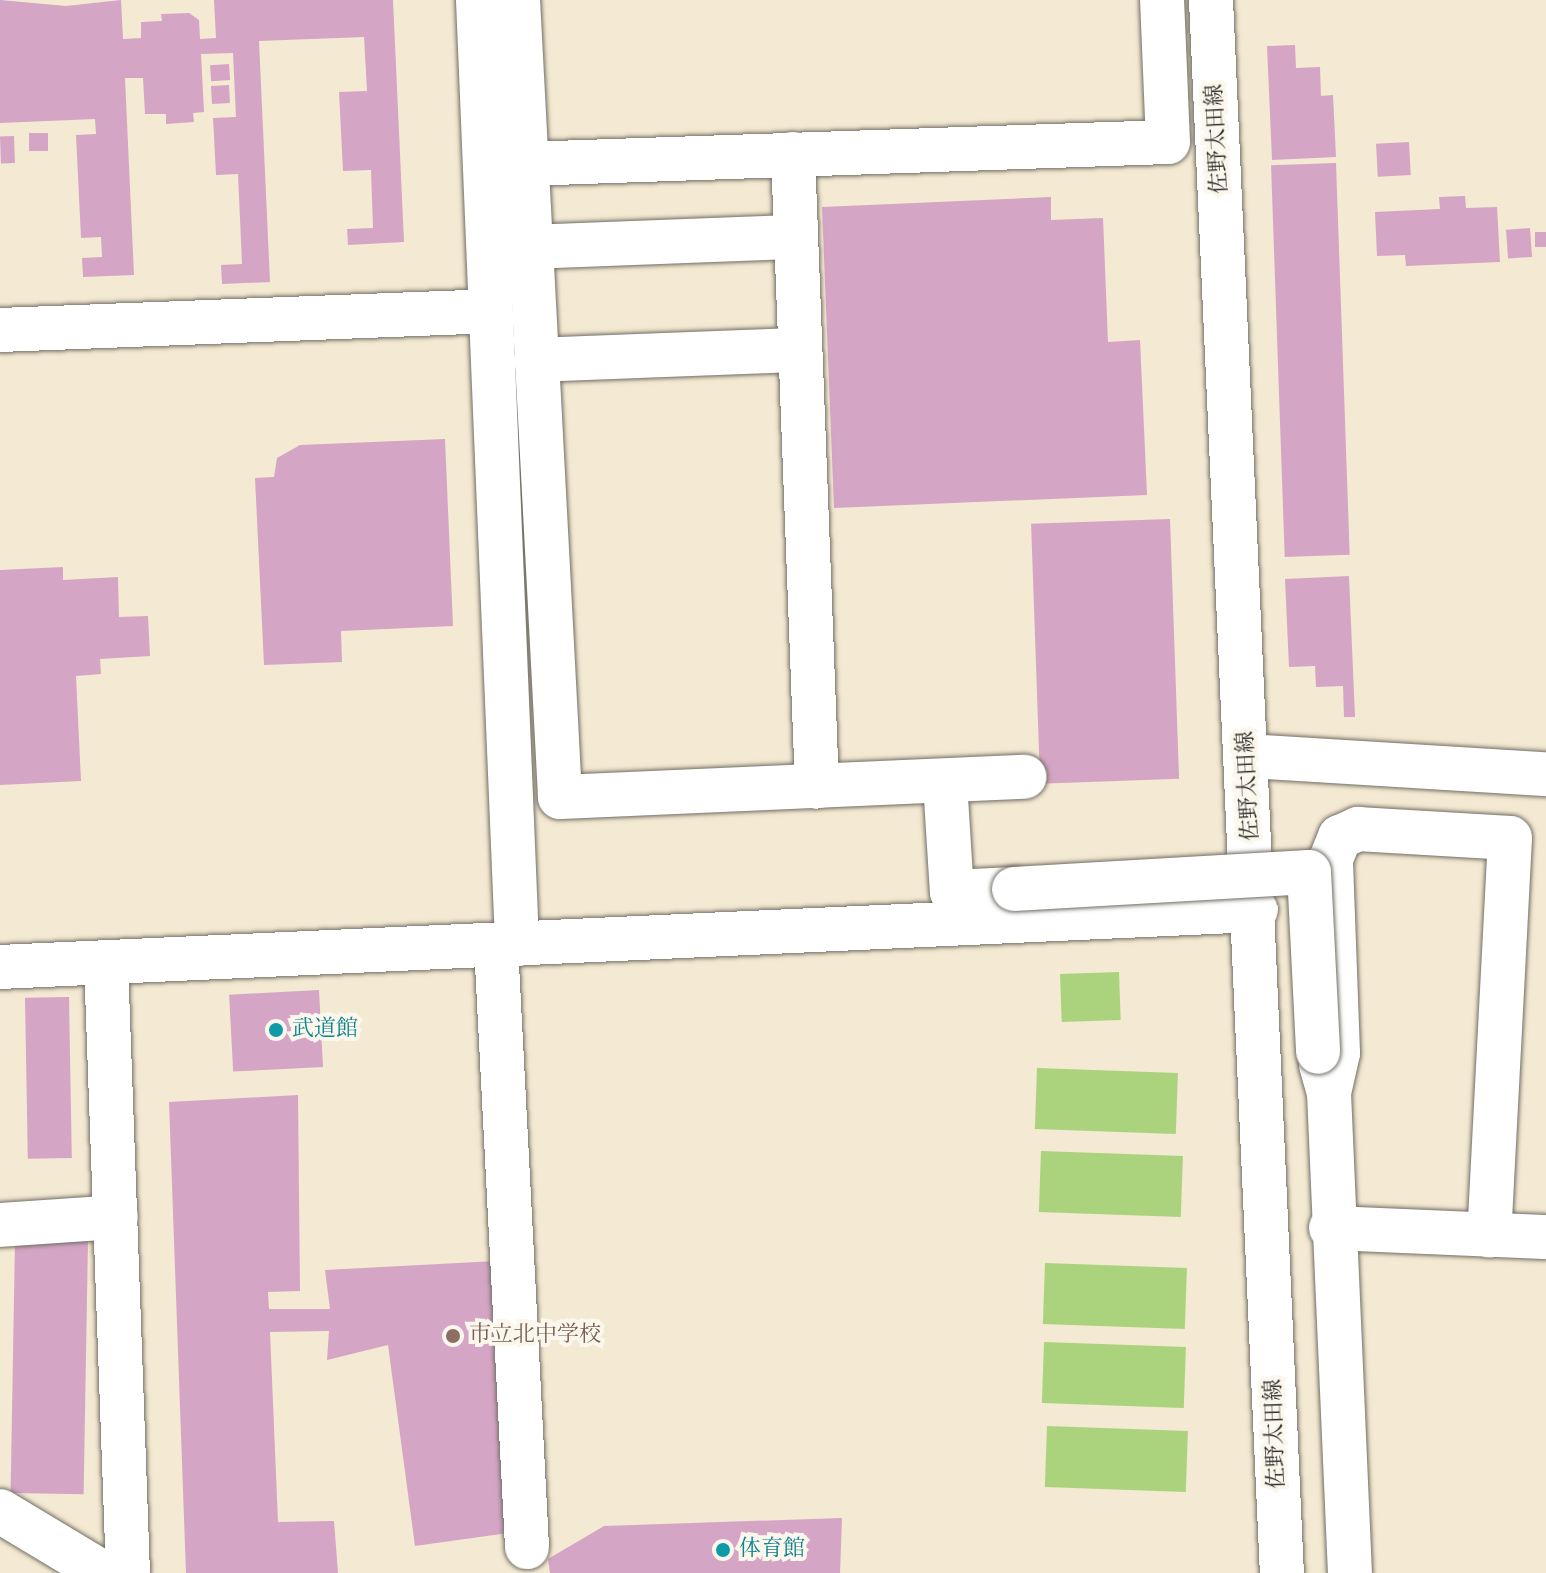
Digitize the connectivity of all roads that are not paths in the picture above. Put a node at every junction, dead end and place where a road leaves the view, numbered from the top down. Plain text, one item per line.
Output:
1 (478, 0) edge
2 (518, 0) edge
3 (1162, 0) edge
4 (1211, 0) edge
5 (793, 154) junction
6 (525, 164) junction
7 (796, 237) junction
8 (530, 247) junction
9 (489, 311) junction
10 (0, 330) edge
11 (800, 350) junction
12 (536, 360) junction
13 (1248, 756) junction
14 (1546, 774) edge
15 (1025, 777) dead end
16 (945, 782) junction
17 (817, 787) junction
18 (1256, 910) junction
19 (506, 945) junction
20 (106, 962) junction
21 (0, 967) edge
22 (1323, 1073) junction
23 (116, 1217) junction
24 (0, 1225) edge
25 (1331, 1228) junction
26 (1489, 1235) junction
27 (1546, 1237) edge
28 (0, 1511) edge
29 (527, 1547) dead end
30 (103, 1573) edge
31 (128, 1573) edge
32 (1282, 1573) edge
33 (1350, 1573) edge

1 - 9 street
2 - 6 street
3 - 5 street
4 - 13 street, 佐野太田線
5 - 6 street
5 - 7 street
6 - 8 street
7 - 8 street
7 - 11 street
8 - 12 street
9 - 10 street
9 - 19 street
11 - 12 street
11 - 17 street
12 - 17 street
13 - 14 street
13 - 18 street, 佐野太田線
15 - 16 street
16 - 17 street
16 - 22 street, bridge
18 - 19 street
18 - 32 street, 佐野太田線
19 - 20 street
19 - 29 street
20 - 21 street
20 - 23 street
22 - 25 street
22 - 26 street
23 - 24 street
23 - 31 street
25 - 26 street
25 - 33 street
26 - 27 street
28 - 30 street

